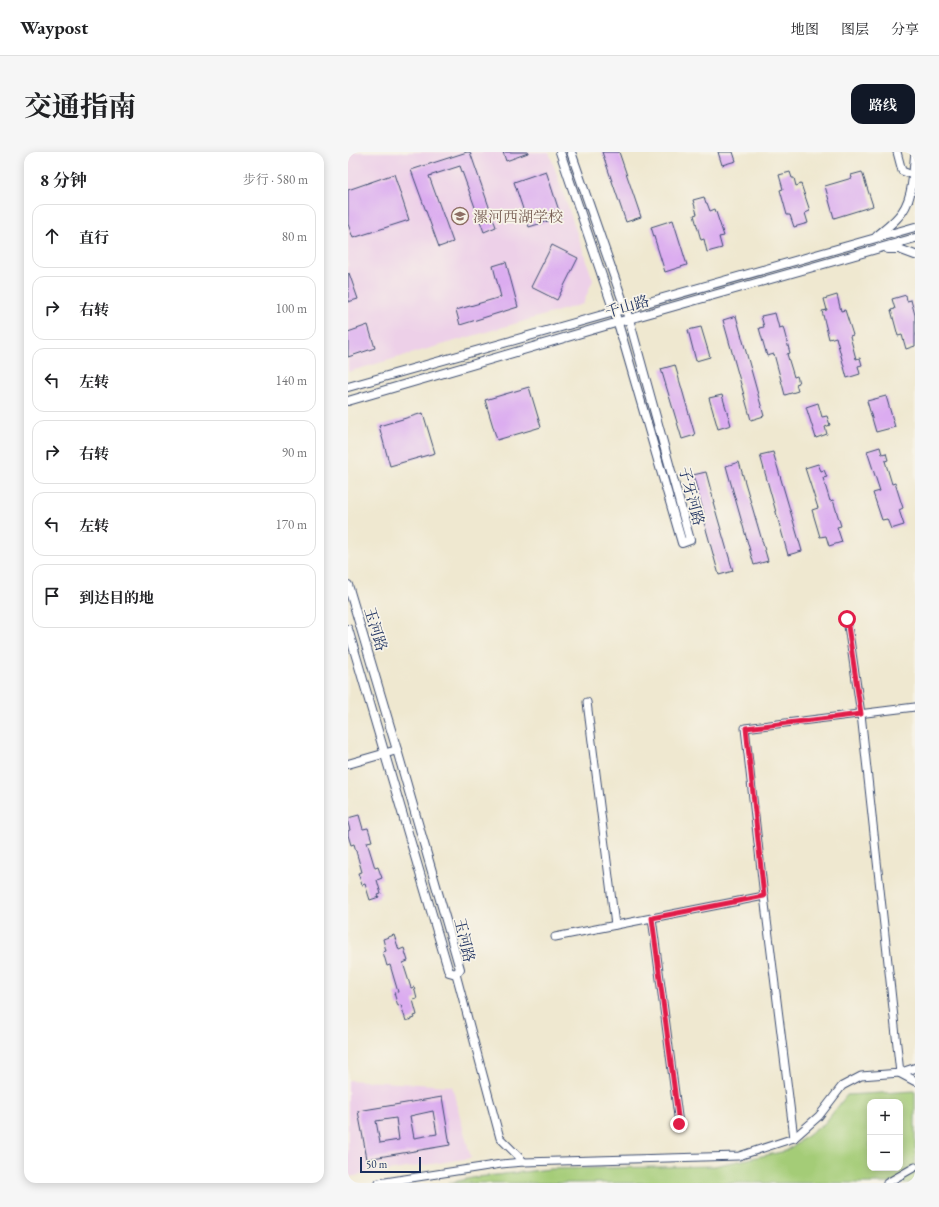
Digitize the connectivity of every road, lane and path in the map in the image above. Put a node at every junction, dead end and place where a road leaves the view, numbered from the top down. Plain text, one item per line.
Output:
1 (560, 152) edge
2 (571, 152) edge
3 (897, 152) edge
4 (915, 156) edge
5 (914, 176) edge
6 (915, 227) edge
7 (915, 238) edge
8 (875, 239) junction
9 (878, 249) junction
10 (915, 255) edge
11 (625, 309) junction
12 (614, 312) junction
13 (629, 319) junction
14 (618, 323) junction
15 (348, 387) edge
16 (348, 401) edge
17 (348, 585) edge
18 (847, 619) dead end
19 (348, 629) edge
20 (587, 702) dead end
21 (915, 707) edge
22 (861, 714) junction
23 (397, 750) junction
24 (384, 753) junction
25 (348, 764) edge
26 (764, 896) junction
27 (652, 918) junction
28 (615, 925) junction
29 (555, 937) dead end
30 (456, 974) junction
31 (915, 1068) edge
32 (900, 1073) junction
33 (915, 1081) edge
34 (679, 1124) dead end
35 (794, 1138) junction
36 (524, 1162) junction
37 (915, 1167) edge
38 (379, 1183) edge
39 (888, 1183) edge

1 - 12 street, 子牙河路
2 - 11 street, 子牙河路
3 - 5 street
4 - 5 street
5 - 8 street
6 - 8 street, 千山路
7 - 9 street, 千山路
8 - 11 street, 千山路
9 - 10 street
9 - 13 street, 千山路
11 - 12 street, 千山路
11 - 13 street, 子牙河路
12 - 14 street, 子牙河路
12 - 15 street, 千山路
13 - 14 street, 千山路
13 - 14 street, 子牙河路
14 - 16 street, 千山路
17 - 23 street, 玉河路
18 - 22 street
19 - 24 street, 玉河路
20 - 28 street
21 - 22 street
22 - 26 street
22 - 32 street
23 - 24 street
23 - 30 street, 玉河路
24 - 25 street
24 - 30 street, 玉河路
26 - 27 street
26 - 35 street
27 - 28 street
27 - 34 street
28 - 29 street
30 - 36 street
31 - 32 street
32 - 33 street
32 - 35 street
35 - 36 street
36 - 38 street
37 - 39 street

